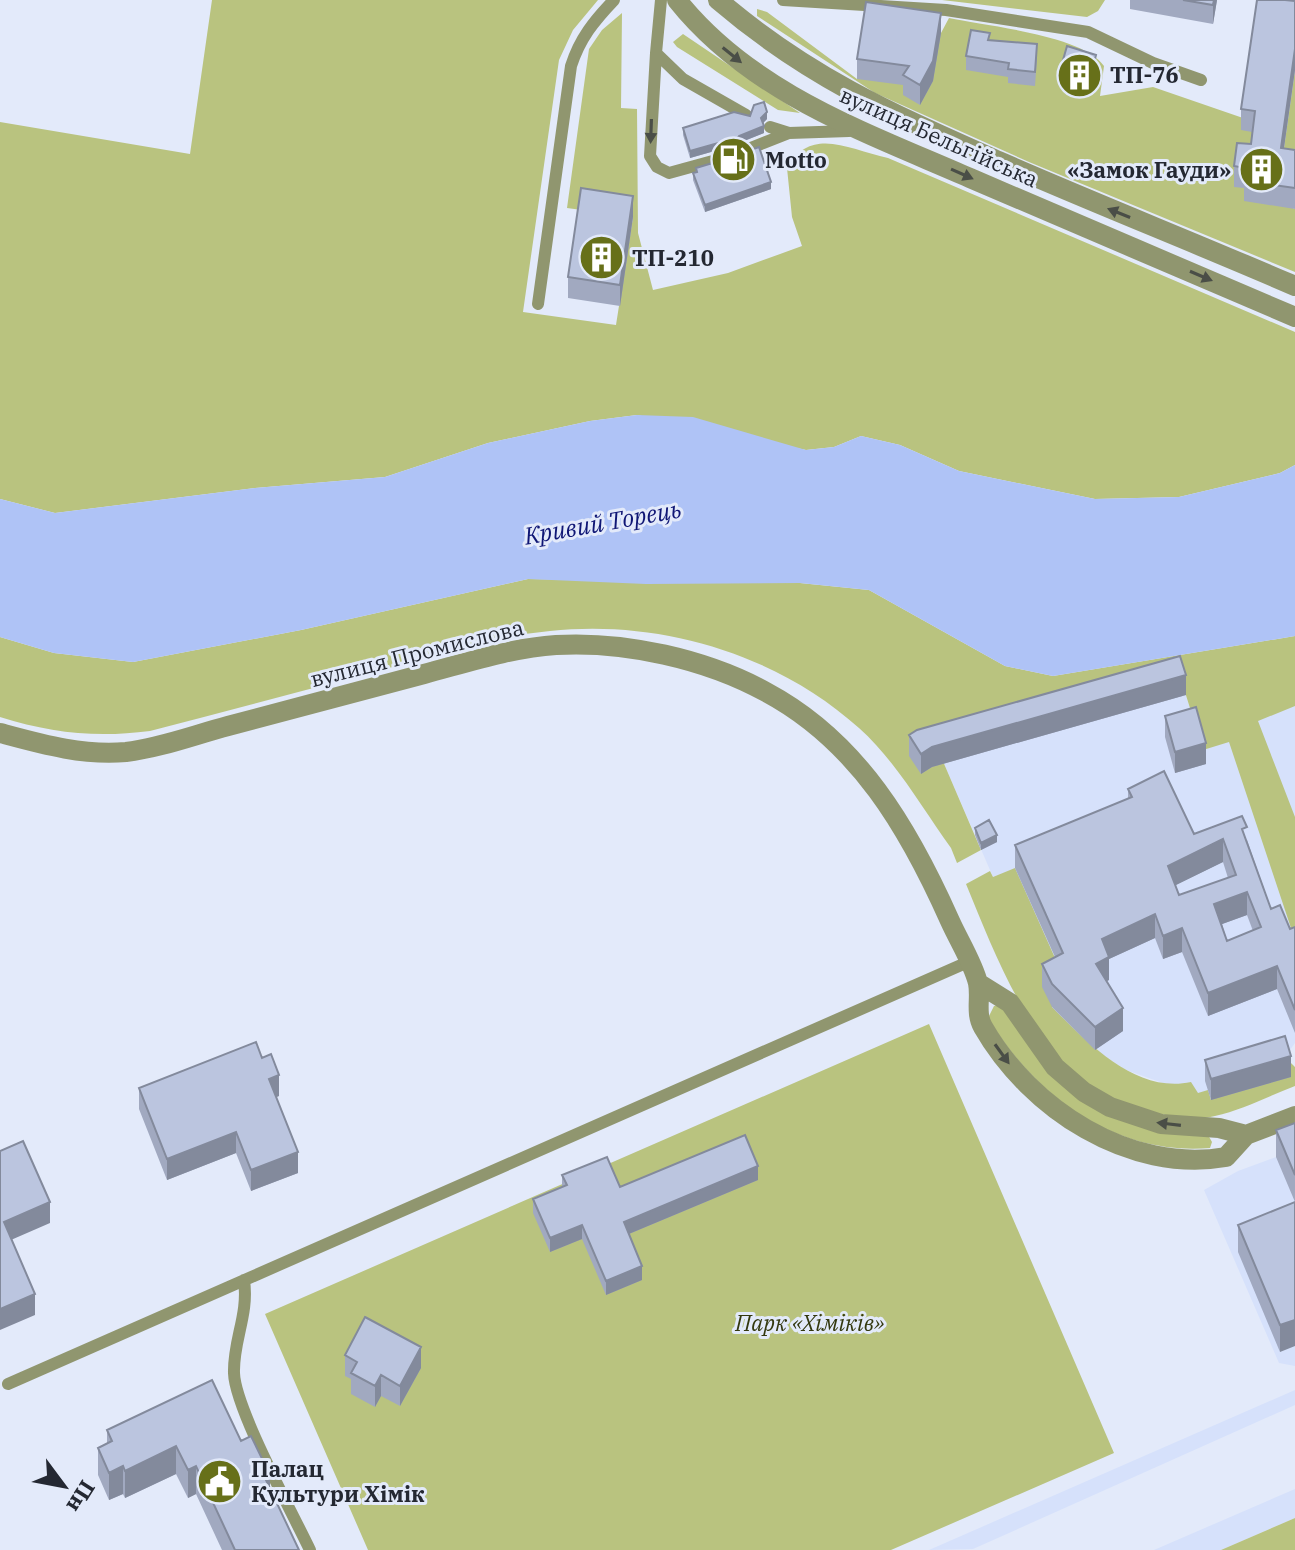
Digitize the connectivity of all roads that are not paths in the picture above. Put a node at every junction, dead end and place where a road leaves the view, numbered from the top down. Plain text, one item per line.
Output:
1 (614, 0) edge
2 (661, 0) edge
3 (677, 0) edge
4 (718, 0) edge
5 (783, 0) edge
6 (656, 53) junction
7 (1201, 80) dead end
8 (746, 115) edge
9 (770, 127) dead end
10 (789, 133) junction
11 (869, 134) junction
12 (743, 151) edge
13 (720, 159) edge
14 (1295, 286) edge
15 (538, 304) dead end
16 (1295, 317) edge
17 (0, 733) edge
18 (968, 962) junction
19 (978, 983) junction
20 (1295, 1116) edge
21 (1246, 1135) junction
22 (244, 1280) junction
23 (8, 1384) dead end
24 (310, 1550) edge

1 - 15 lane
2 - 6 lane
3 -> 11 street, вулиця Бельгійська
14 -> 4 street, вулиця Бельгійська
5 - 7 lane
6 - 8 lane
6 -> 13 lane
9 - 10 lane
10 - 11 lane
10 - 12 lane
11 -> 16 street, вулиця Бельгійська
17 - 18 street, вулиця Промислова
18 - 19 street, вулиця Промислова
18 - 22 lane
21 -> 19 street
19 -> 21 street
20 - 21 street
22 - 23 lane
22 - 24 lane

